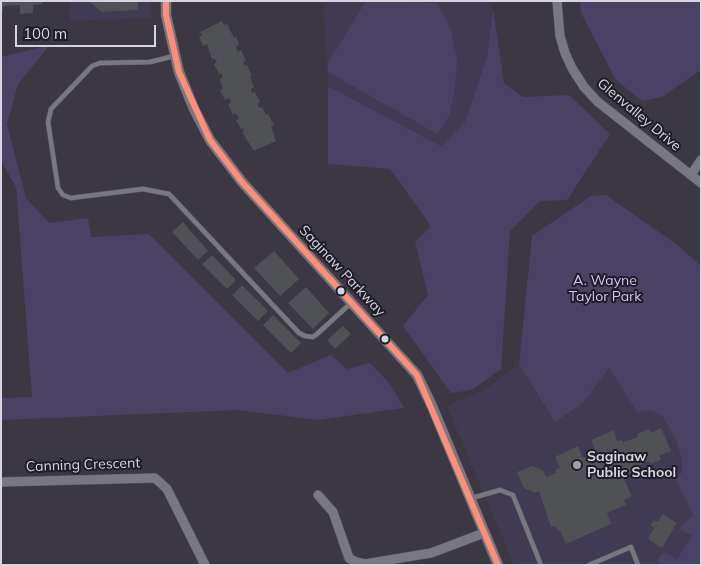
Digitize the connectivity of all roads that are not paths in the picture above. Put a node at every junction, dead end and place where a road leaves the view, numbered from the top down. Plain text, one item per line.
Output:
1 (166, 1) edge
2 (557, 1) edge
3 (174, 56) junction
4 (701, 160) edge
5 (691, 175) junction
6 (701, 183) edge
7 (352, 302) junction
8 (1, 482) edge
9 (318, 495) dead end
10 (470, 498) junction
11 (484, 533) junction
12 (204, 565) edge
13 (498, 565) edge
14 (541, 565) edge
15 (589, 565) edge
16 (638, 565) edge

1 - 3 street, Saginaw Parkway
2 - 5 street, Glenvalley Drive
3 - 7 street, Saginaw Parkway
3 - 7 lane
4 - 5 street
5 - 6 street, Glenvalley Drive
7 - 10 street, Saginaw Parkway
8 - 12 street, Canning Crescent
9 - 11 street
10 - 11 street, Saginaw Parkway
10 - 14 lane
11 - 13 street, Saginaw Parkway
15 - 16 lane

